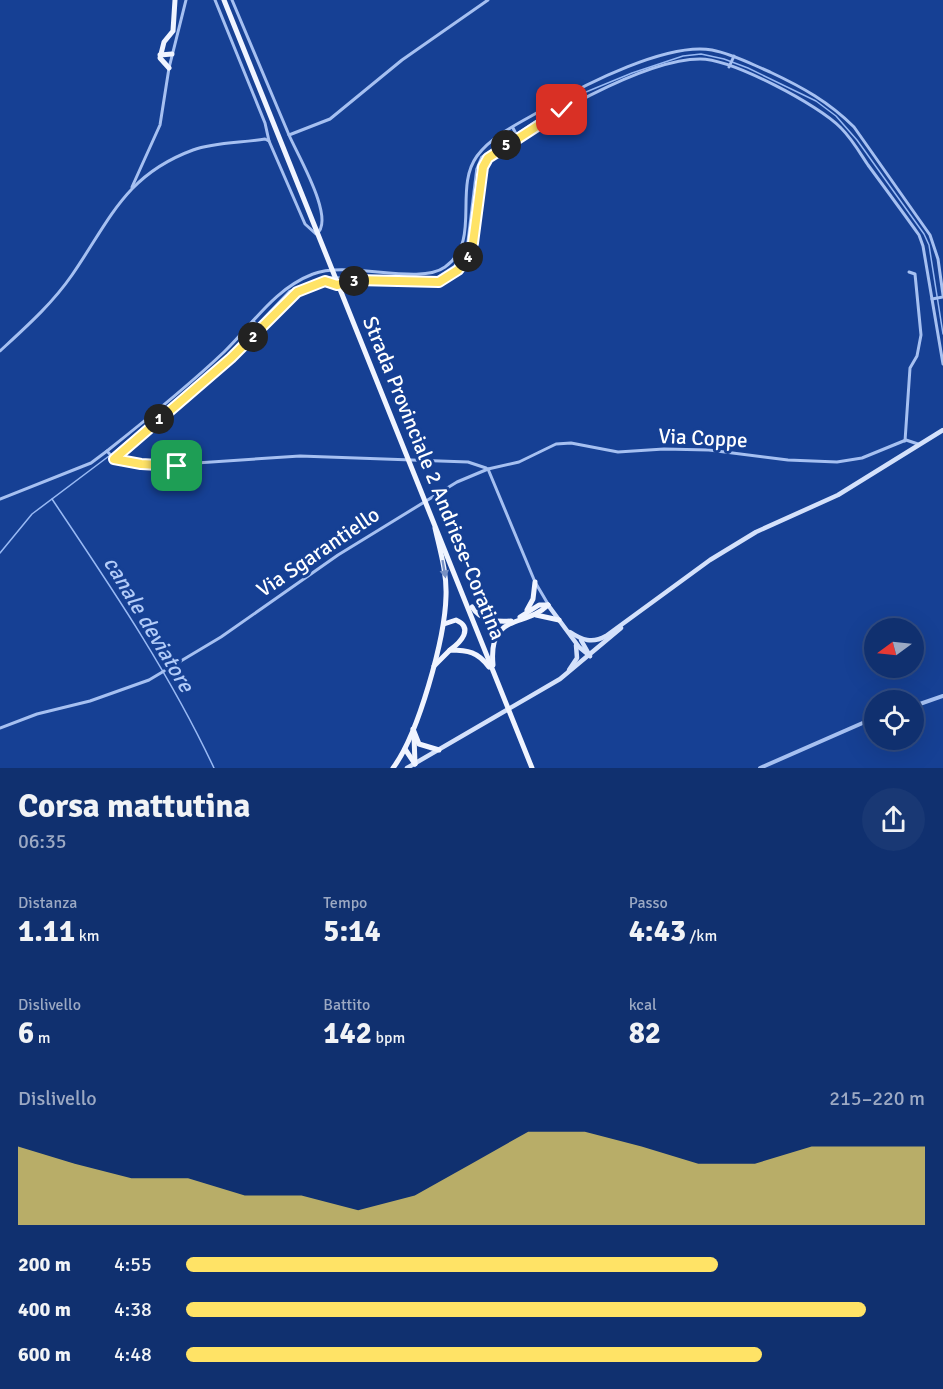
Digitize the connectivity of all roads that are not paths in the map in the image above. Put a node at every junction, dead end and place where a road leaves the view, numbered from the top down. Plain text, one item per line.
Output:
1 (176, 0) edge
2 (186, 0) edge
3 (215, 0) edge
4 (224, 0) edge
5 (232, 0) edge
6 (488, 0) edge
7 (172, 54) junction
8 (160, 55) junction
9 (734, 56) junction
10 (729, 67) junction
11 (169, 68) junction
12 (609, 75) junction
13 (613, 85) junction
14 (513, 128) junction
15 (289, 135) junction
16 (518, 138) junction
17 (269, 141) junction
18 (888, 175) junction
19 (880, 181) junction
20 (131, 188) junction
21 (465, 229) junction
22 (475, 231) junction
23 (380, 271) junction
24 (909, 272) dead end
25 (379, 282) junction
26 (943, 296) edge
27 (932, 299) junction
28 (253, 321) junction
29 (261, 330) junction
30 (0, 351) edge
31 (943, 364) edge
32 (171, 397) junction
33 (177, 404) junction
34 (943, 430) edge
35 (905, 441) junction
36 (918, 444) junction
37 (108, 452) junction
38 (113, 458) junction
39 (488, 469) junction
40 (0, 499) edge
41 (430, 512) junction
42 (535, 582) junction
43 (461, 587) junction
44 (548, 605) junction
45 (526, 611) junction
46 (534, 615) junction
47 (518, 618) junction
48 (632, 618) junction
49 (559, 620) junction
50 (512, 621) junction
51 (443, 626) junction
52 (570, 632) junction
53 (581, 639) junction
54 (574, 640) junction
55 (450, 650) junction
56 (590, 656) junction
57 (432, 669) junction
58 (494, 673) junction
59 (566, 675) junction
60 (943, 696) edge
61 (924, 703) edge
62 (864, 722) edge
63 (413, 728) junction
64 (0, 729) edge
65 (414, 736) junction
66 (405, 749) junction
67 (439, 750) junction
68 (415, 764) junction
69 (393, 768) edge
70 (407, 768) edge
71 (532, 768) edge
72 (760, 768) edge

1 - 8 main road
2 - 7 street
3 - 17 street
4 - 41 main road, Strada Provinciale 2 Andriese-Coratina
5 - 15 street
6 - 15 street
7 - 8 main road
7 - 11 street
8 - 11 main road
9 - 10 street
9 - 12 street
9 - 18 street
10 - 13 street
10 - 19 street
11 - 20 street
12 - 13 street
12 - 14 street
13 - 16 street
14 - 16 street
14 - 21 street
15 - 17 street
16 - 22 street
17 - 20 street
18 - 19 street
18 - 26 street
19 - 27 street
20 - 30 street
21 - 22 street
21 - 23 street
22 - 25 street
23 - 25 street
23 - 28 street
24 - 35 street
25 - 29 street
26 - 27 street
27 - 31 street
28 - 29 street
28 - 32 street
29 - 33 street
32 - 33 street
32 - 37 street
33 - 38 street
34 - 36 main road
35 - 36 street
35 - 39 street, Via Coppe
36 - 48 main road
37 - 38 street
37 - 40 street
38 - 39 street
39 - 42 street
39 - 64 street, Via Sgarantiello
41 - 43 main road, Strada Provinciale 2 Andriese-Coratina
41 -> 51 main road
42 - 44 street
42 - 45 main road
43 - 50 main road
43 - 58 main road, Strada Provinciale 2 Andriese-Coratina
44 - 45 main road
44 - 46 main road
44 - 49 main road
45 - 47 main road
46 - 47 main road
46 - 49 main road
47 - 50 main road
48 - 53 main road
48 - 56 main road
49 - 52 main road
50 - 58 main road
51 - 55 main road
51 - 57 main road
52 - 53 main road
52 - 54 main road
53 - 56 main road
54 - 56 main road
54 - 59 main road
55 - 57 main road
55 - 58 main road
56 - 59 main road
57 - 63 main road
58 - 71 main road, Strada Provinciale 2 Andriese-Coratina
59 - 67 main road
60 - 61 street
62 - 72 street
63 - 65 main road
63 - 66 main road
65 - 67 main road
65 - 68 main road
66 - 68 main road
66 - 69 main road
67 - 68 main road
68 - 70 main road

